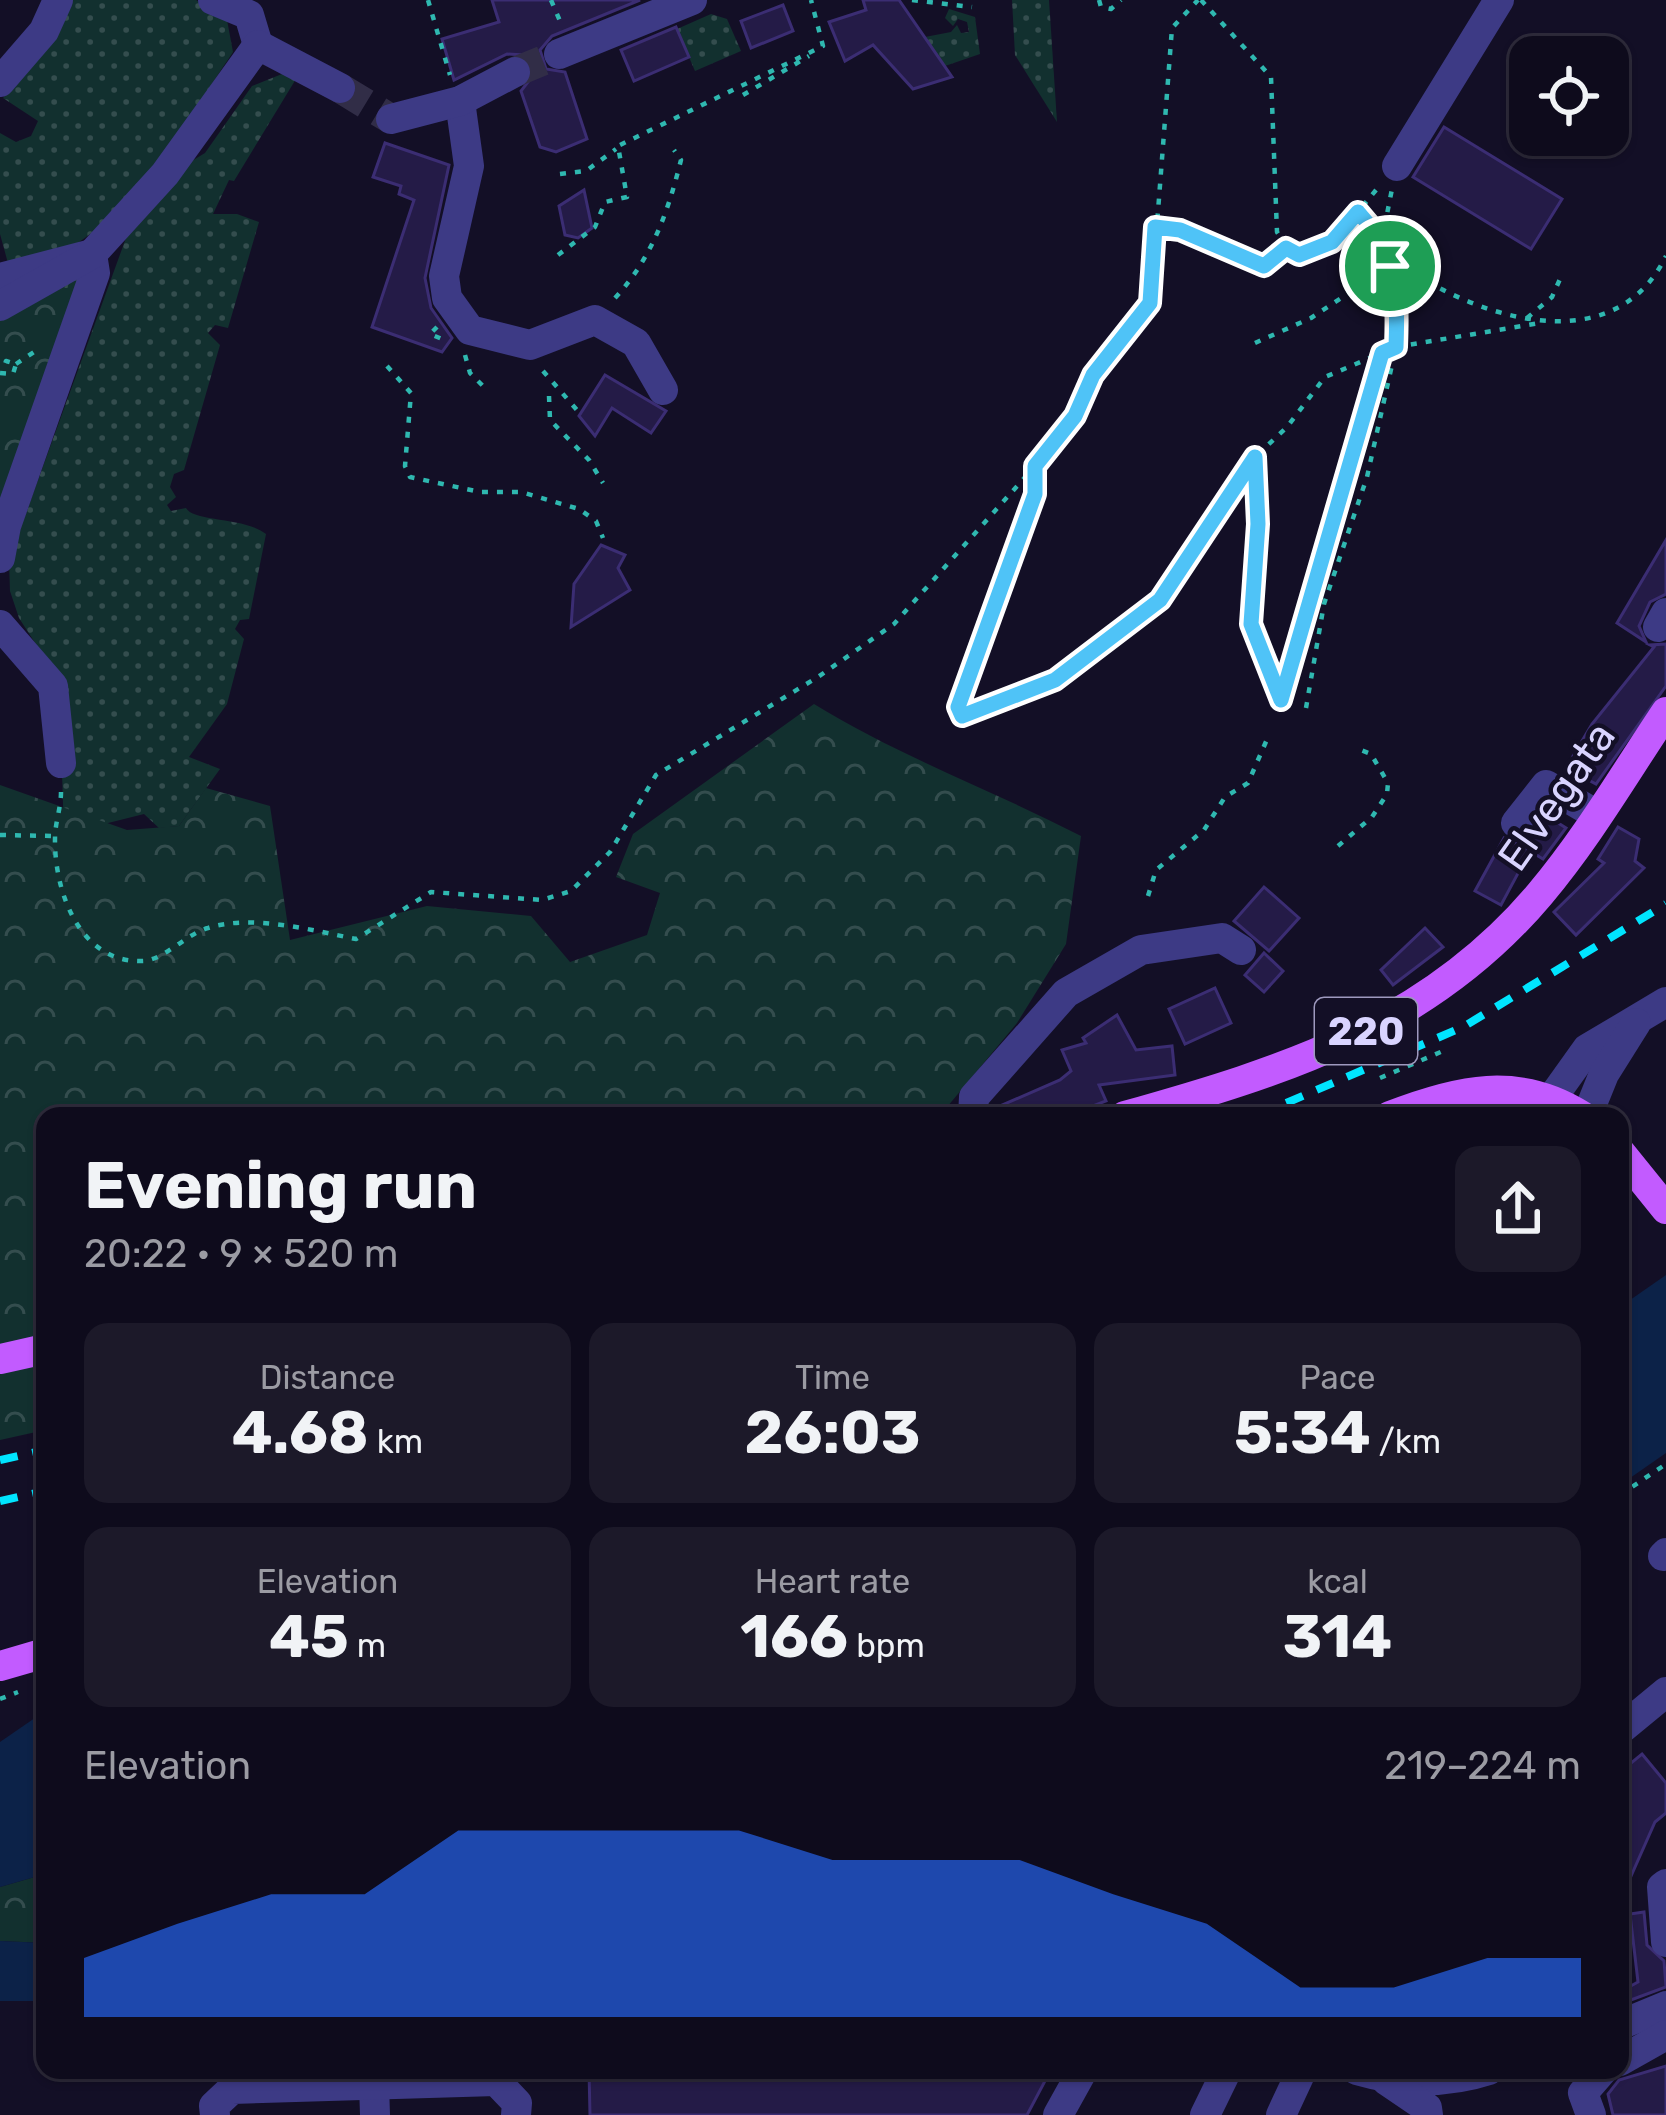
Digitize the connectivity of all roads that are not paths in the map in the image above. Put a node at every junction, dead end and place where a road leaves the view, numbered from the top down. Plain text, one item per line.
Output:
1 (58, 0) edge
2 (212, 0) edge
3 (692, 0) edge
4 (1499, 0) edge
5 (258, 46) junction
6 (560, 54) tunnel mouth
7 (515, 72) tunnel mouth
8 (0, 82) edge
9 (340, 88) tunnel mouth
10 (460, 101) junction
11 (391, 119) dead end
12 (1397, 166) road end
13 (92, 254) junction
14 (0, 278) edge
15 (0, 306) edge
16 (664, 390) dead end
17 (3, 519) edge
18 (0, 557) edge
19 (0, 625) edge
20 (1666, 712) edge
21 (61, 763) road end
22 (1597, 815) junction
23 (1516, 823) dead end
24 (1241, 950) dead end
25 (1653, 1010) edge
26 (1552, 1098) junction
27 (973, 1107) edge
28 (1130, 1107) edge
29 (1418, 1107) edge
30 (1568, 1107) edge
31 (1589, 1107) edge
32 (1629, 1163) edge
33 (1666, 1209) edge
34 (36, 1351) edge
35 (0, 1359) edge
36 (36, 1656) edge
37 (0, 1666) edge
38 (1666, 1692) edge
39 (1629, 1723) edge
40 (1666, 1884) edge
41 (1666, 1942) edge
42 (1665, 2016) edge
43 (1629, 2023) edge
44 (1629, 2052) edge
45 (1078, 2079) edge
46 (1223, 2079) edge
47 (1299, 2079) edge
48 (1386, 2079) edge
49 (1595, 2079) edge
50 (374, 2100) edge
51 (1289, 2112) edge
52 (214, 2115) edge
53 (516, 2115) edge
54 (1058, 2115) edge
55 (1205, 2115) edge
56 (1428, 2115) edge
57 (1591, 2115) edge

1 - 8 street
2 - 5 street
3 - 6 street
4 - 12 street
5 - 9 street
5 - 13 street
7 - 10 street
10 - 11 street
10 - 16 street
13 - 14 street
13 - 15 street
13 - 17 street
17 - 18 street
19 - 21 street
20 - 22 main road, Elvegata / 220
22 - 23 street
22 - 28 main road, Elvegata / 220
24 - 27 street
25 - 26 street
25 - 31 street
26 - 29 main road
26 - 30 main road
32 - 33 main road
34 - 35 main road
36 - 37 main road
38 - 39 street
40 - 41 street
42 - 43 street
42 - 44 street
45 - 54 street
46 - 55 street
47 - 51 street
48 - 56 street
49 - 57 street
50 - 52 street
50 - 53 street

